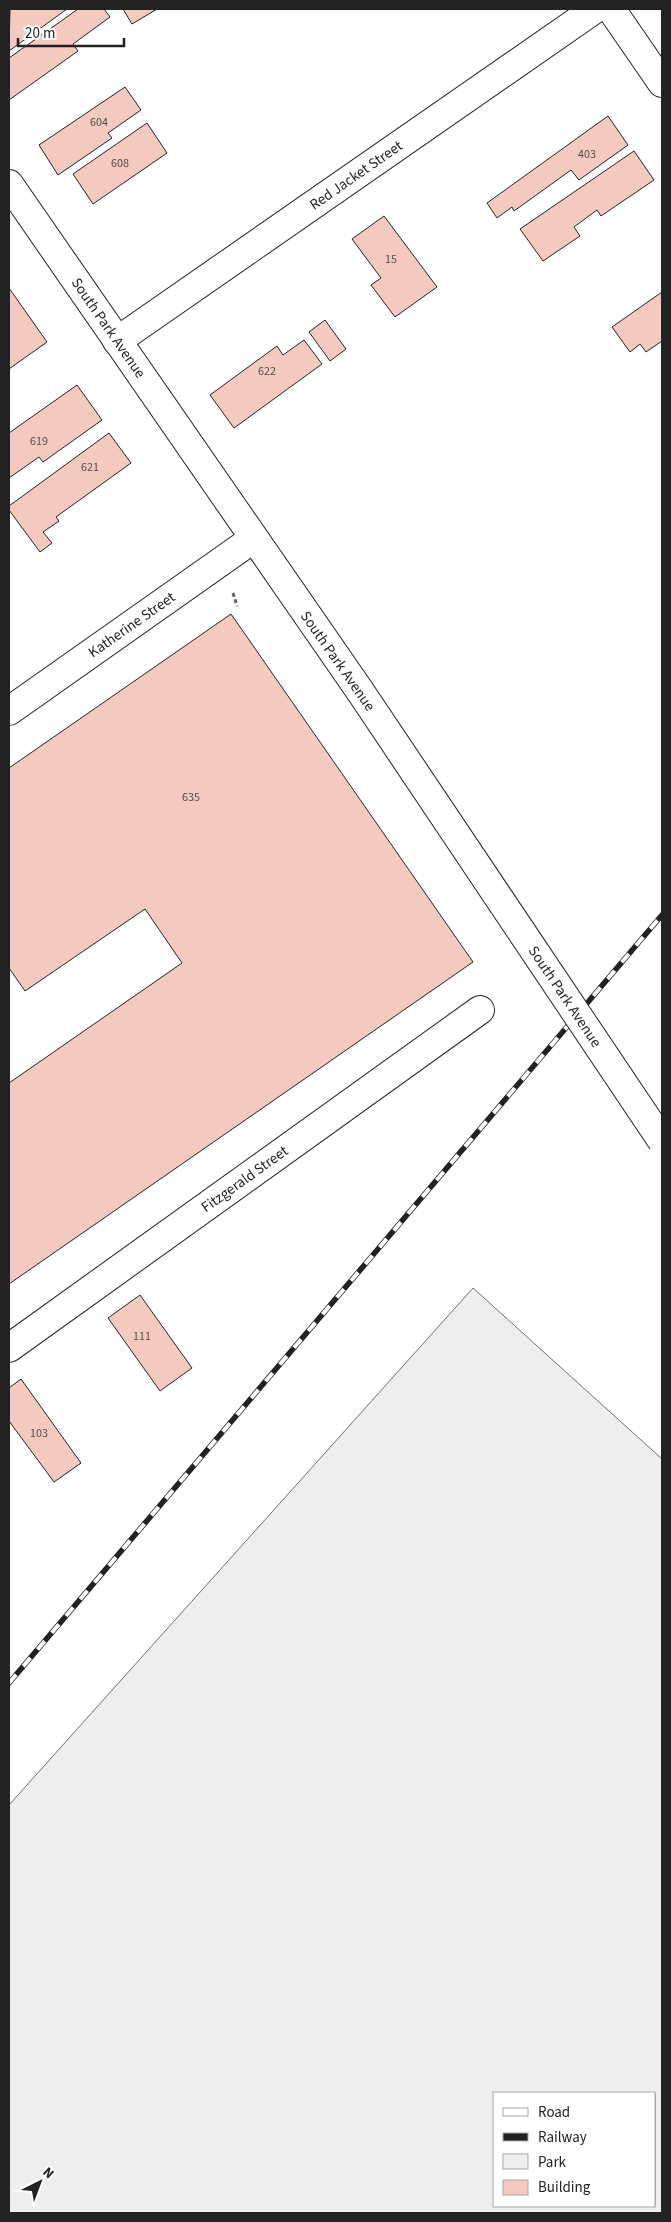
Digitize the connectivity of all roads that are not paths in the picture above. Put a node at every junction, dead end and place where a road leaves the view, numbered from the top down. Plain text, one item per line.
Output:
1 (595, 9) edge
2 (611, 9) edge
3 (662, 83) edge
4 (9, 184) edge
5 (117, 341) junction
6 (253, 539) junction
7 (9, 711) edge
8 (480, 1010) dead end
9 (662, 1141) edge
10 (9, 1348) edge

1 - 5 street, Red Jacket Street
2 - 3 street
4 - 5 street, South Park Avenue
5 - 6 street, South Park Avenue
6 - 7 street, Katherine Street
6 - 9 street, South Park Avenue, bridge
8 - 10 street, Fitzgerald Street

